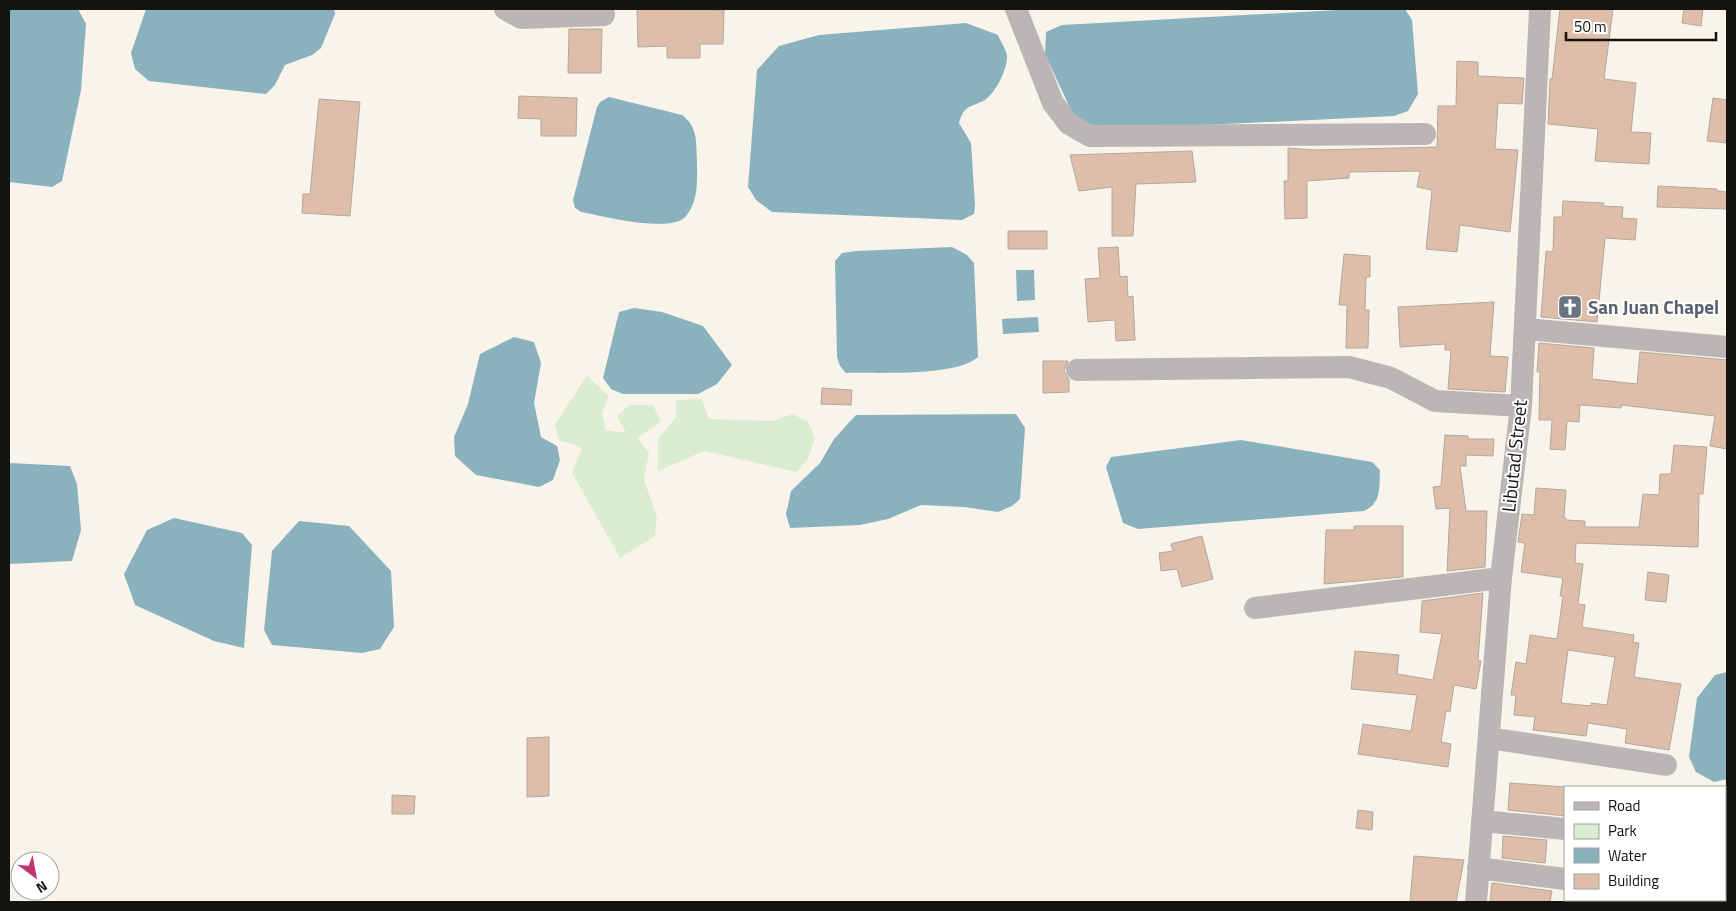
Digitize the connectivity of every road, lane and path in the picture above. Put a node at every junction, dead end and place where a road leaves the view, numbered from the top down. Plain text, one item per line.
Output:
1 (505, 9) edge
2 (1016, 9) edge
3 (1540, 9) edge
4 (604, 15) dead end
5 (1425, 134) dead end
6 (1526, 329) junction
7 (1727, 346) edge
8 (1077, 370) dead end
9 (1521, 406) junction
10 (1500, 578) junction
11 (1255, 608) dead end
12 (1489, 738) junction
13 (1666, 765) dead end
14 (1482, 821) junction
15 (1564, 829) edge
16 (1478, 868) junction
17 (1564, 879) edge
18 (1476, 902) edge

1 - 4 street
2 - 5 street
3 - 6 street, Libutad Street
6 - 7 street
6 - 9 street, Libutad Street
8 - 9 street
9 - 10 street, Libutad Street
10 - 11 street
10 - 12 street, Libutad Street
12 - 13 street
12 - 14 street, Libutad Street
14 - 15 street
14 - 16 street, Libutad Street
16 - 17 street
16 - 18 street, Libutad Street

